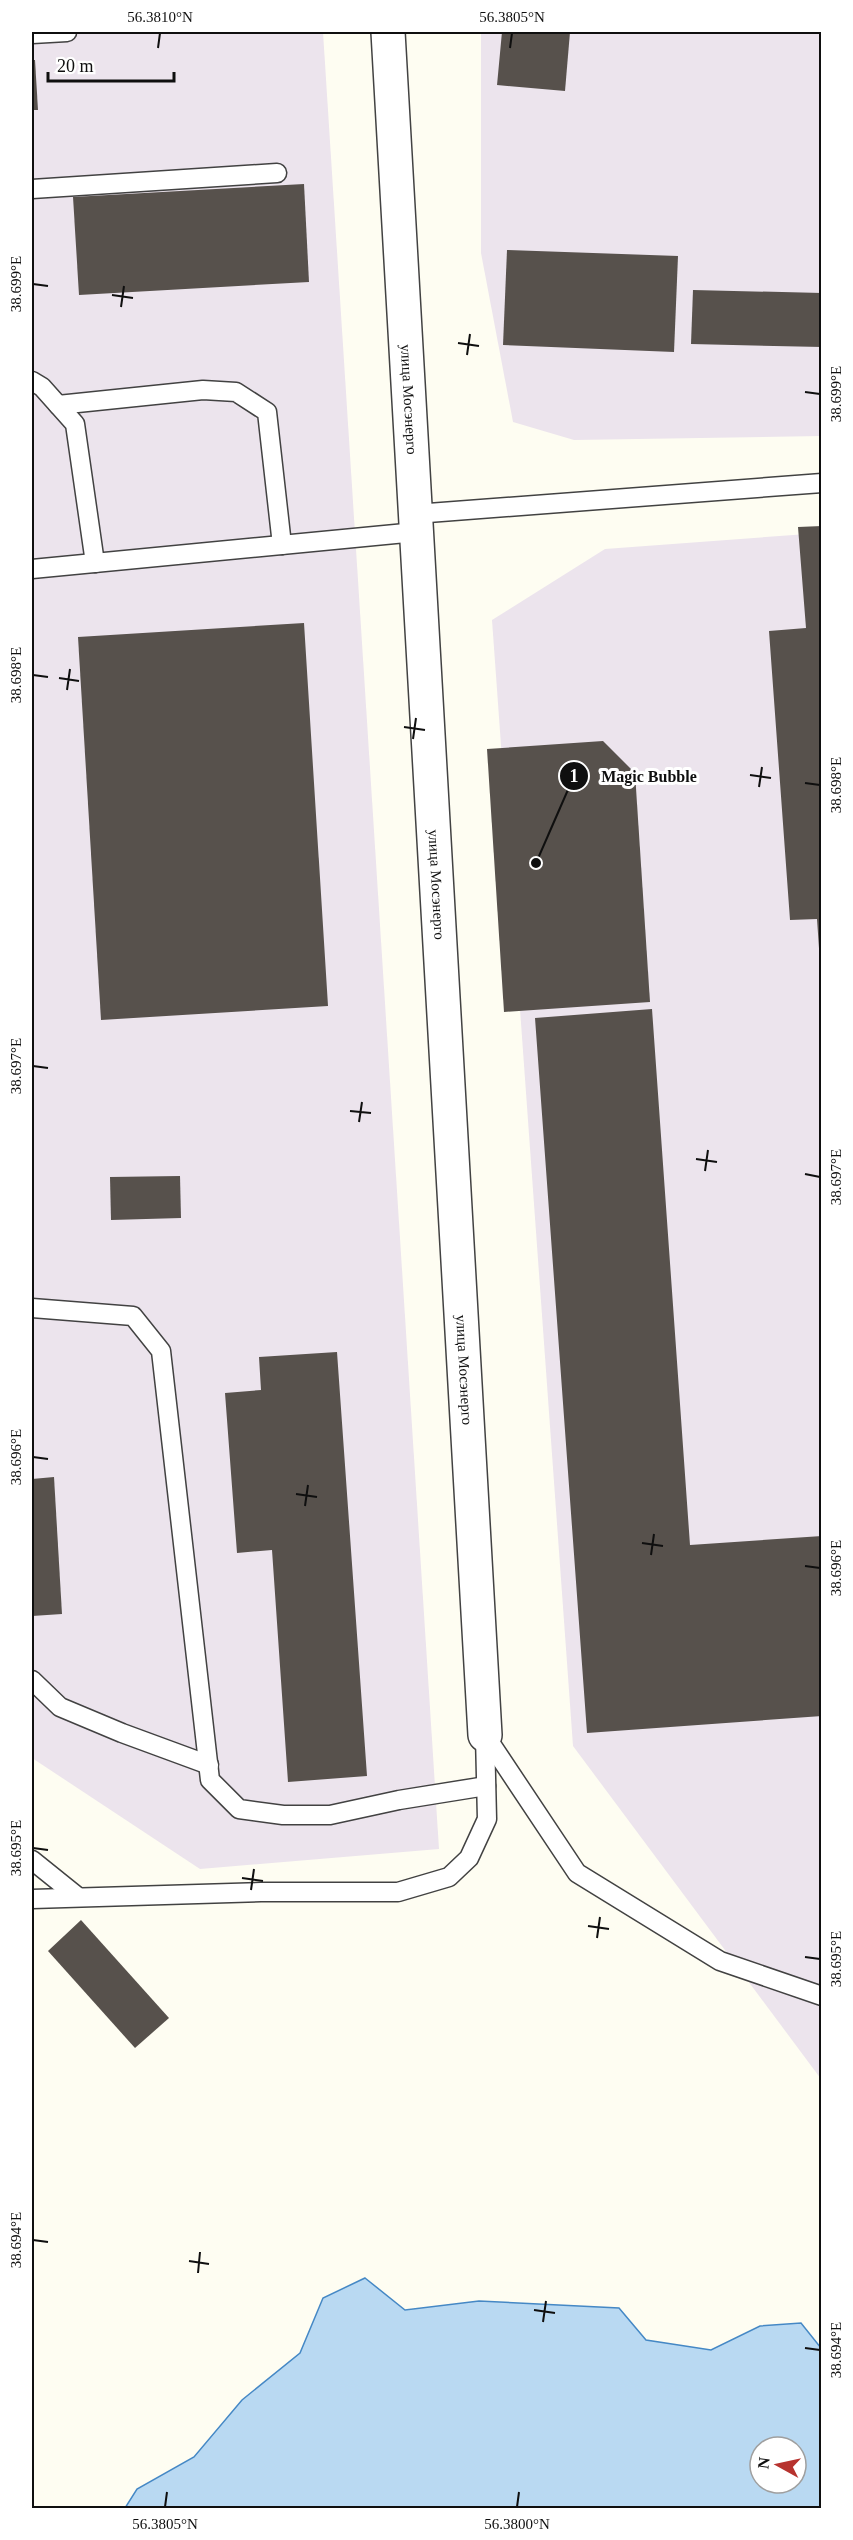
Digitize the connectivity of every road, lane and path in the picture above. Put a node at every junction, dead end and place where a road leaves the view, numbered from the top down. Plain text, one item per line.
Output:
1 (67, 32) edge
2 (388, 32) edge
3 (32, 34) edge
4 (277, 173) dead end
5 (32, 189) edge
6 (32, 381) edge
7 (58, 405) junction
8 (822, 483) edge
9 (416, 523) junction
10 (282, 545) junction
11 (95, 563) junction
12 (32, 569) edge
13 (32, 1308) edge
14 (32, 1680) edge
15 (485, 1735) junction
16 (209, 1765) junction
17 (486, 1786) junction
18 (32, 1860) edge
19 (78, 1897) junction
20 (32, 1899) edge
21 (822, 1996) edge

1 - 3 lane
2 - 9 street, улица Мосэнерго
4 - 5 lane
6 - 7 lane
7 - 10 lane
7 - 11 lane
8 - 9 lane
9 - 10 lane
9 - 15 street, улица Мосэнерго
10 - 11 lane
11 - 12 lane
13 - 16 lane
14 - 16 lane
15 - 17 lane
15 - 21 lane
16 - 17 lane
17 - 19 lane
18 - 19 lane
19 - 20 lane

